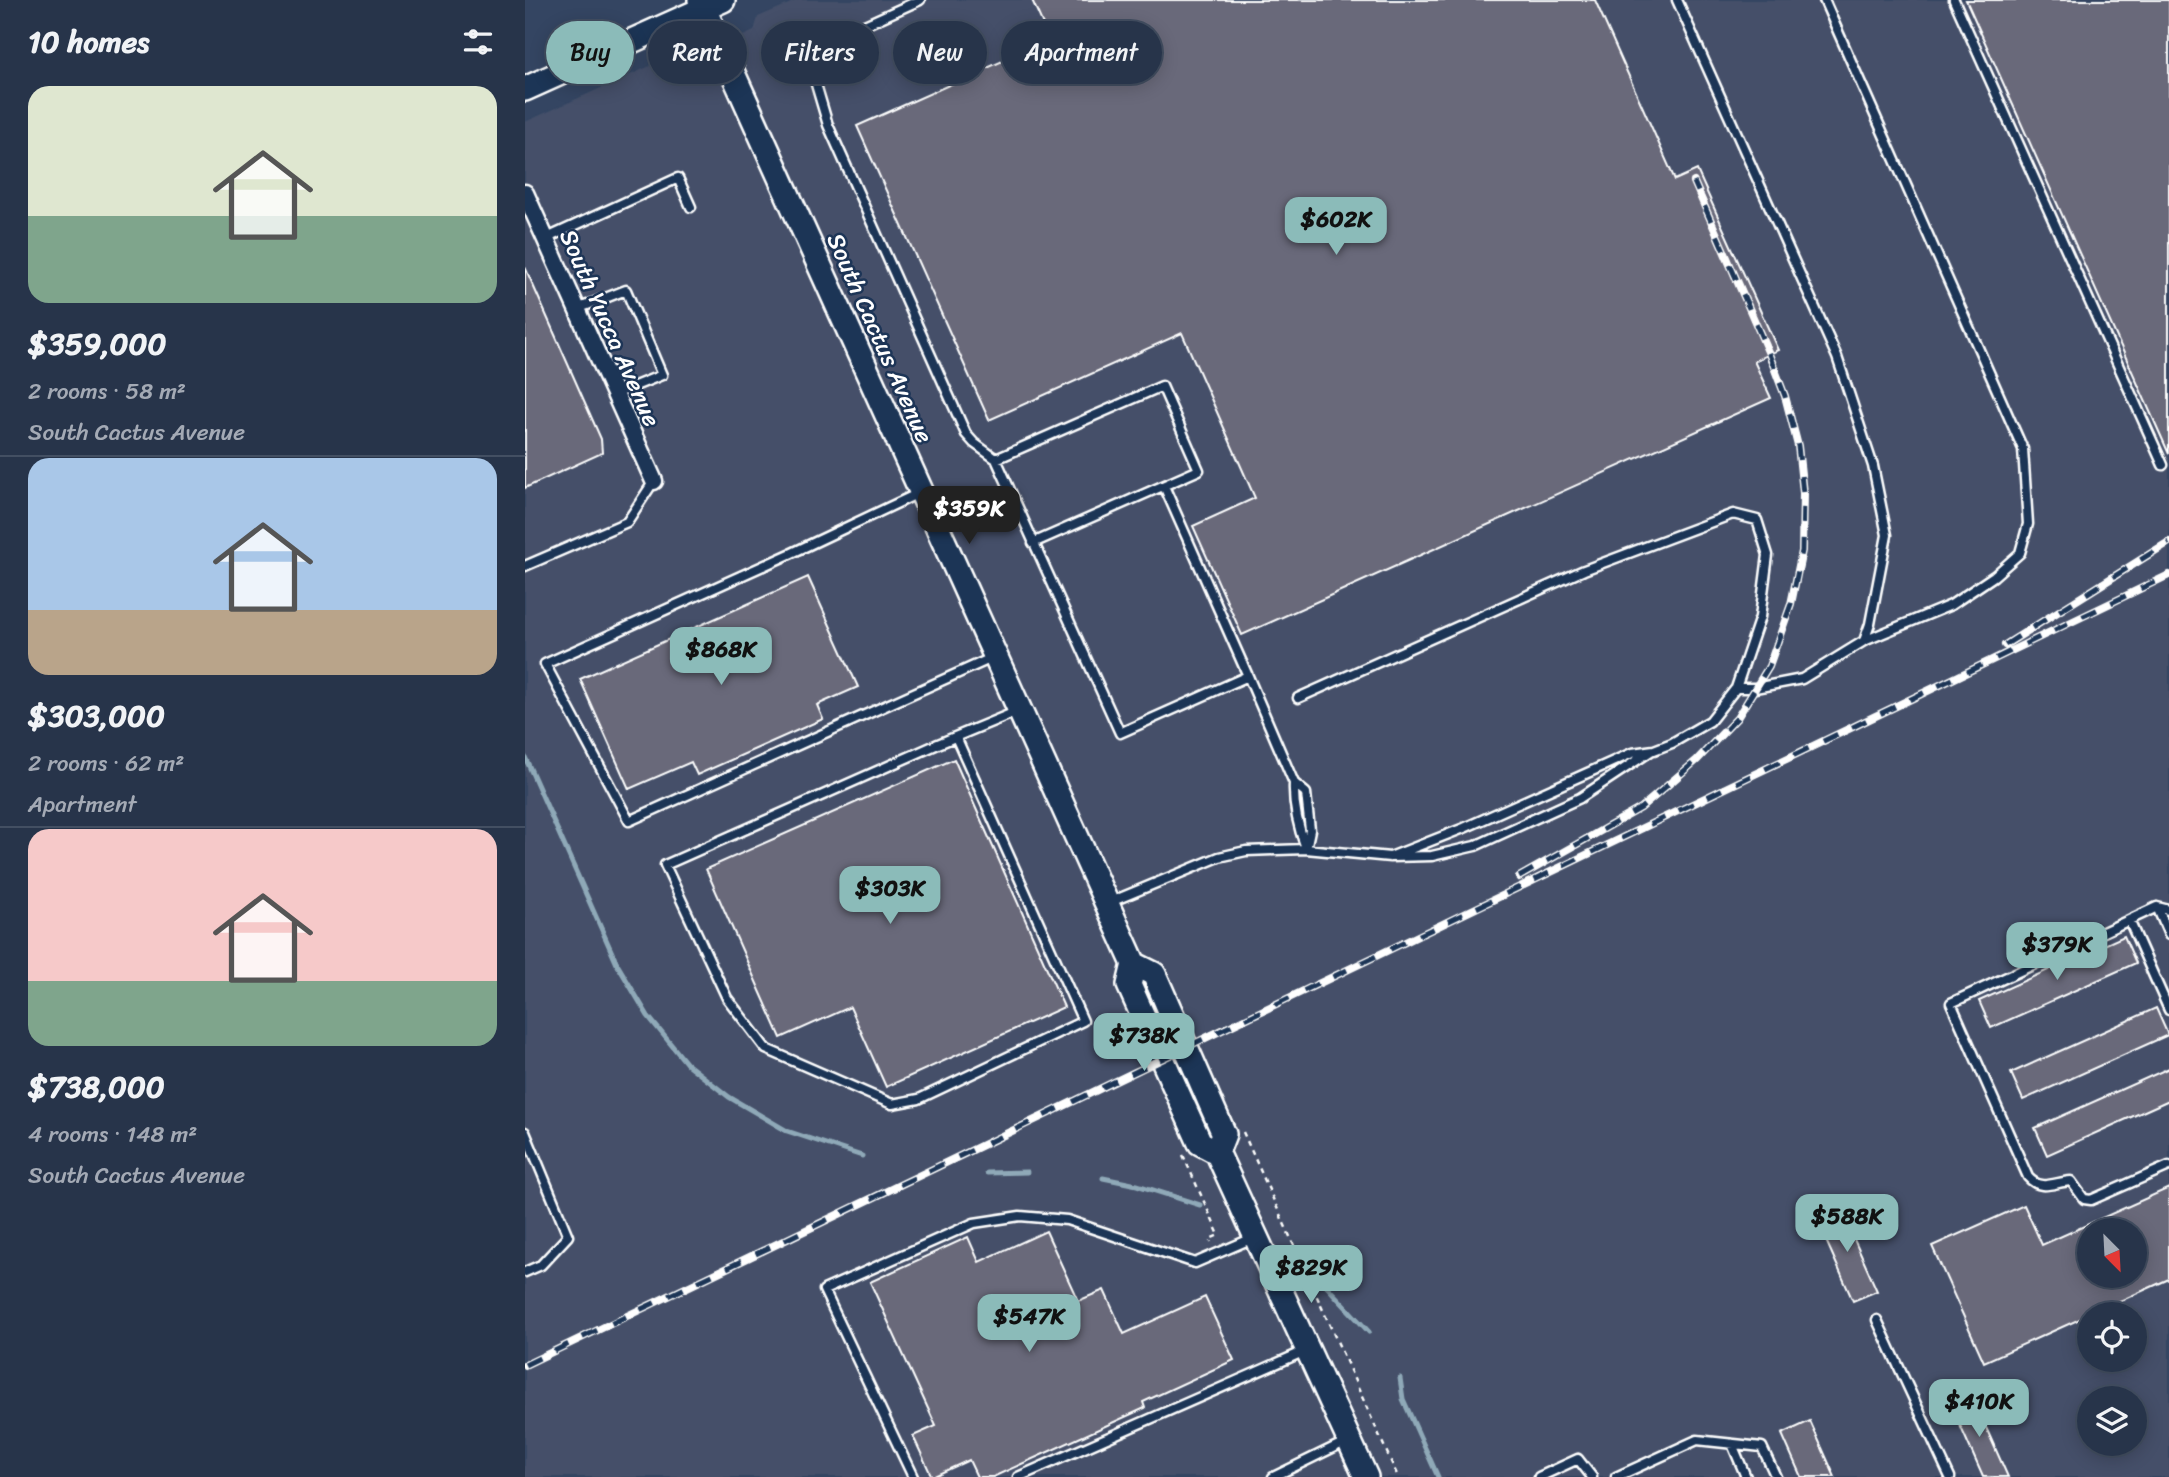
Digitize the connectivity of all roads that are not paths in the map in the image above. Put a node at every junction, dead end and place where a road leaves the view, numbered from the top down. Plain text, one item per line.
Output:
1 (920, 0) edge
2 (1677, 0) edge
3 (1824, 0) edge
4 (1954, 0) edge
5 (709, 3) edge
6 (525, 89) edge
7 (525, 193) edge
8 (691, 207) dead end
9 (545, 239) junction
10 (577, 309) junction
11 (615, 394) junction
12 (996, 459) junction
13 (2163, 465) dead end
14 (654, 481) joint
15 (1164, 486) junction
16 (921, 492) junction
17 (1033, 543) junction
18 (525, 566) edge
19 (1864, 641) junction
20 (995, 657) junction
21 (1248, 676) junction
22 (1736, 688) junction
23 (1298, 698) dead end
24 (1018, 711) junction
25 (956, 737) junction
26 (1654, 750) junction
27 (1294, 783) junction
28 (1306, 849) junction
29 (1390, 857) junction
30 (1105, 905) junction
31 (2157, 907) junction
32 (2169, 910) edge
33 (2129, 920) junction
34 (2169, 934) edge
35 (2169, 1010) edge
36 (525, 1132) edge
37 (2169, 1166) edge
38 (1256, 1237) junction
39 (525, 1272) edge
40 (1877, 1320) dead end
41 (1308, 1349) junction
42 (1349, 1440) junction
43 (1732, 1444) junction
44 (1621, 1476) edge
45 (913, 1477) edge
46 (1018, 1477) edge
47 (1273, 1477) edge
48 (1366, 1477) edge
49 (1539, 1477) edge
50 (1592, 1477) edge
51 (1747, 1477) edge
52 (1776, 1477) edge
53 (1950, 1477) edge

1 - 12 lane
2 - 19 lane
3 - 19 lane
4 - 13 lane
5 - 6 main road
5 - 16 main road, South Cactus Avenue
7 - 9 street, South Yucca Avenue
8 - 9 lane
9 - 10 street, South Yucca Avenue
10 - 11 street, South Yucca Avenue
10 - 11 lane
11 - 14 street, South Yucca Avenue
12 - 15 lane
12 - 17 lane
14 - 18 lane
15 - 17 lane
15 - 21 lane
16 - 20 main road, South Cactus Avenue
16 - 20 lane
17 - 21 lane
19 - 22 lane
20 - 24 main road, South Cactus Avenue
21 - 27 lane
22 - 23 lane
22 - 26 lane
24 - 25 lane
24 - 30 main road, South Cactus Avenue
25 - 25 lane
26 - 29 lane
26 - 29 lane
27 - 28 lane
27 - 28 lane
28 - 29 lane
28 - 30 lane
30 - 38 main road, South Cactus Avenue
31 - 32 lane
31 - 33 lane
31 - 34 lane
33 - 35 lane
33 - 37 lane
36 - 39 lane
38 - 41 main road, South Cactus Avenue
38 - 45 lane
40 - 53 lane
41 - 42 main road, South Cactus Avenue
41 - 46 lane
42 - 47 lane
42 - 48 main road, South Cactus Avenue
43 - 44 lane
43 - 51 lane
43 - 52 lane
49 - 50 lane

